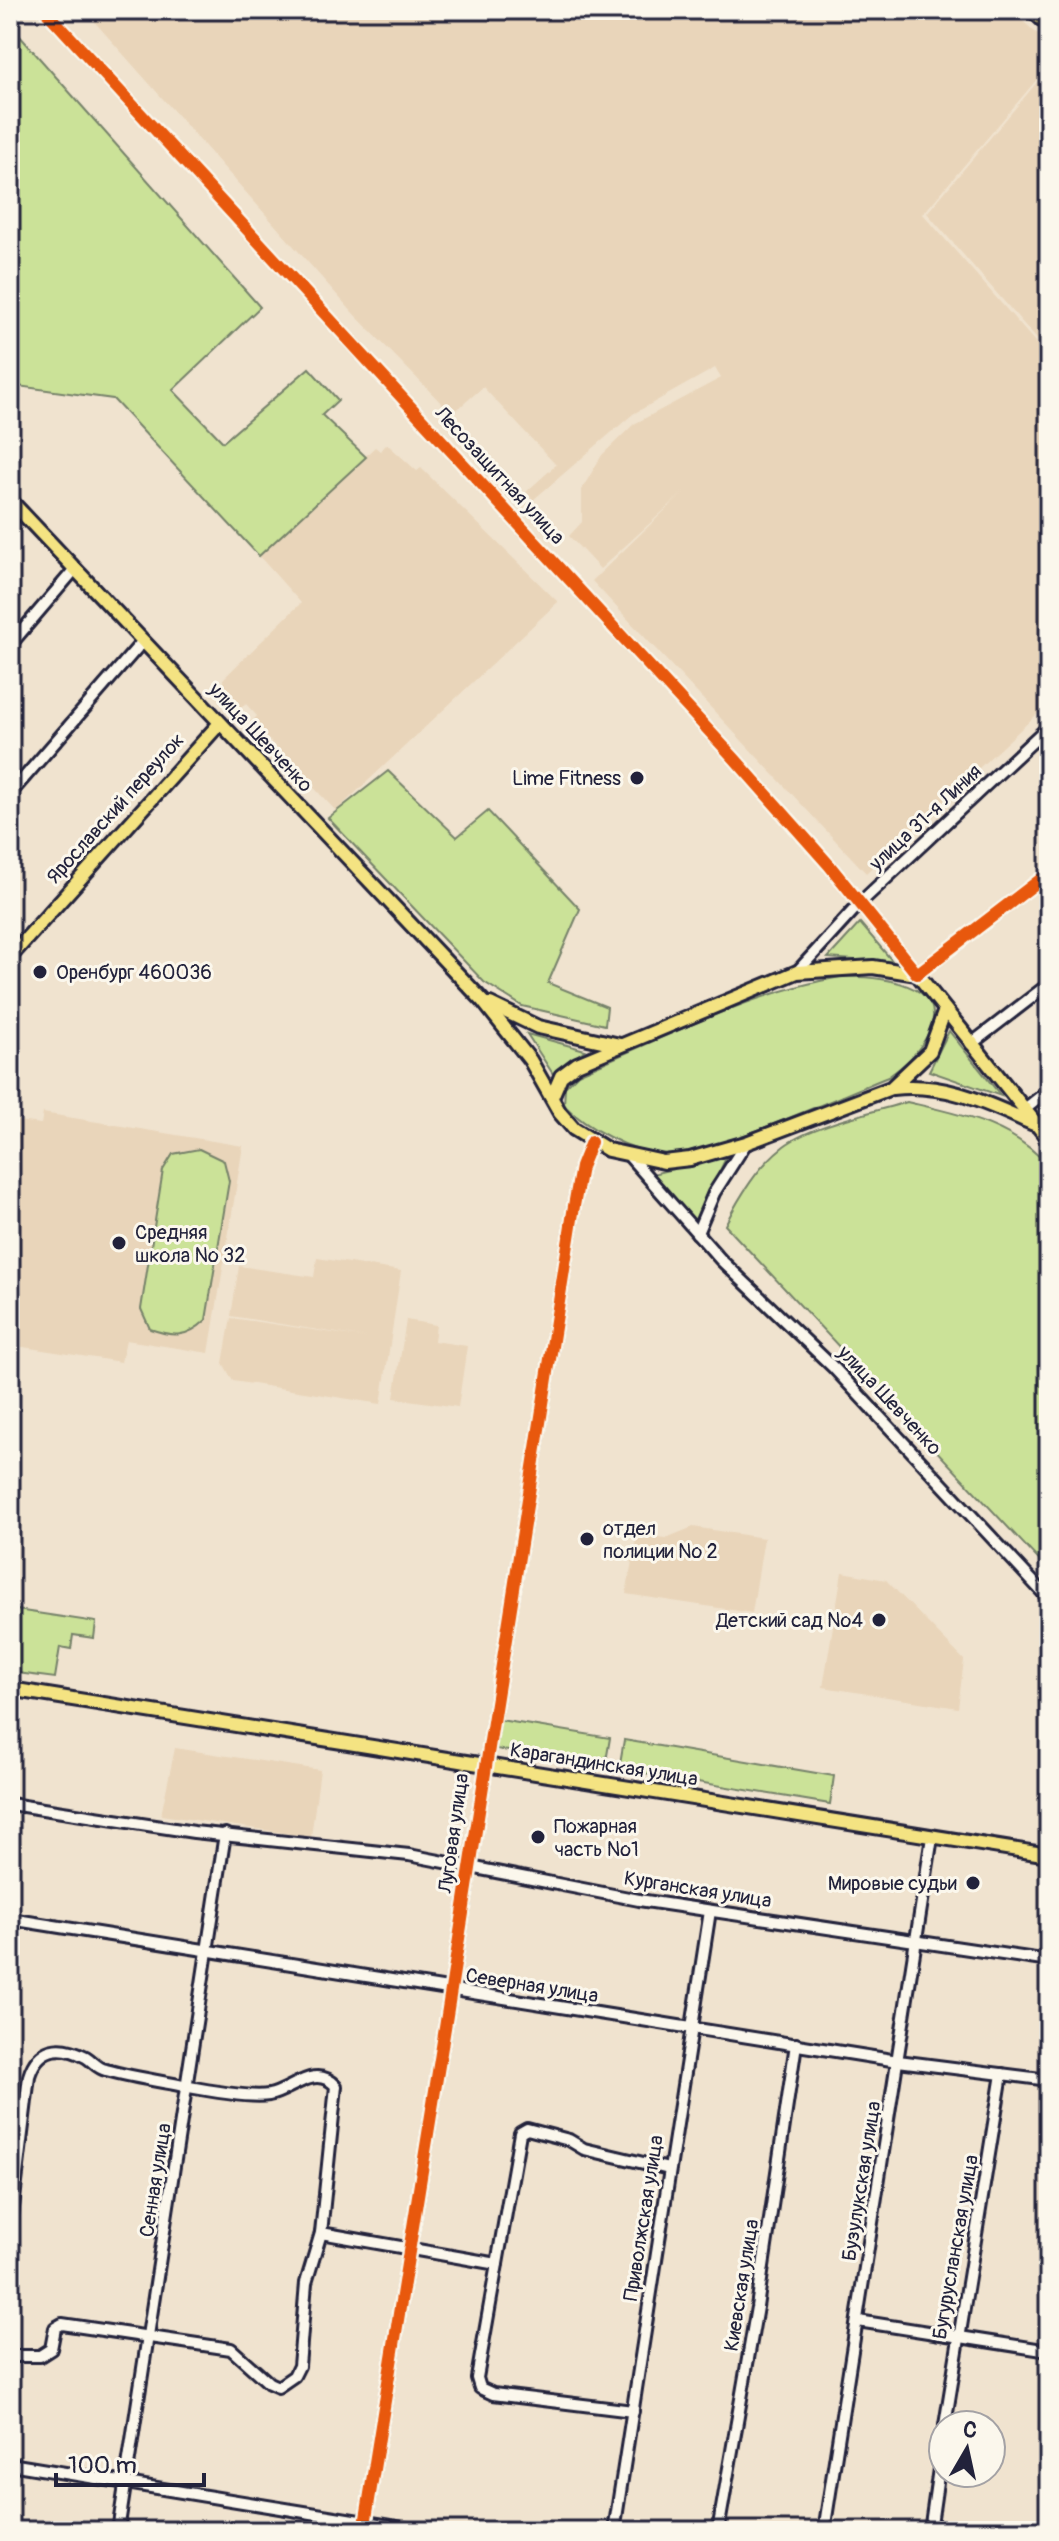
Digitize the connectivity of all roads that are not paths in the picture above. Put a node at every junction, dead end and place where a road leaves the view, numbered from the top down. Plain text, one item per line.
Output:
1 (45, 10) edge
2 (1032, 10) edge
3 (1049, 26) edge
4 (11, 503) edge
5 (75, 569) junction
6 (143, 641) junction
7 (10, 645) edge
8 (220, 723) junction
9 (1048, 729) edge
10 (10, 794) edge
11 (1049, 873) edge
12 (861, 902) junction
13 (10, 957) edge
14 (797, 972) junction
15 (917, 974) junction
16 (1049, 984) edge
17 (483, 1001) junction
18 (945, 1010) junction
19 (971, 1044) junction
20 (621, 1045) junction
21 (891, 1088) junction
22 (1049, 1090) edge
23 (552, 1097) junction
24 (1025, 1109) junction
25 (1037, 1125) junction
26 (1049, 1140) edge
27 (591, 1142) junction
28 (746, 1143) junction
29 (630, 1157) junction
30 (697, 1233) junction
31 (1049, 1599) edge
32 (10, 1689) edge
33 (483, 1764) junction
34 (10, 1804) edge
35 (225, 1834) junction
36 (932, 1837) junction
37 (1049, 1855) edge
38 (468, 1867) junction
39 (710, 1911) junction
40 (10, 1919) edge
41 (916, 1939) junction
42 (209, 1950) junction
43 (1049, 1961) edge
44 (452, 1991) junction
45 (691, 2029) junction
46 (796, 2044) junction
47 (898, 2061) junction
48 (1002, 2074) junction
49 (1049, 2080) edge
50 (188, 2087) junction
51 (669, 2169) junction
52 (14, 2184) edge
53 (10, 2232) edge
54 (321, 2233) junction
55 (410, 2250) junction
56 (497, 2264) junction
57 (858, 2321) junction
58 (958, 2335) junction
59 (147, 2337) junction
60 (1049, 2351) edge
61 (10, 2356) edge
62 (947, 2409) edge
63 (633, 2411) junction
64 (10, 2464) edge
65 (126, 2482) junction
66 (936, 2489) edge
67 (365, 2527) edge
68 (118, 2531) edge
69 (421, 2531) edge
70 (614, 2531) edge
71 (718, 2531) edge
72 (824, 2531) edge
73 (930, 2531) edge

1 - 12 street, Лесозащитная улица
2 - 3 main road
4 - 5 main road, улица Шевченко
5 - 6 main road, улица Шевченко
5 - 7 street
6 - 8 main road, улица Шевченко
6 - 10 street
8 - 13 main road, Ярославский переулок
8 - 17 main road, улица Шевченко
9 - 12 street, улица 31-я Линия
11 - 15 street
12 - 14 street, улица 31-я Линия
12 - 15 street, Лесозащитная улица
14 - 15 main road
14 - 20 main road
15 - 18 main road
16 - 19 street
17 - 20 main road, улица Шевченко
17 - 23 main road, улица Шевченко
18 - 19 main road
18 - 21 main road
19 - 24 main road
20 - 23 main road
21 - 25 main road
21 - 28 main road
22 - 24 street
23 - 27 main road, улица Шевченко
24 - 25 main road
25 - 26 main road
27 - 29 main road
27 - 33 street, Луговая улица
28 - 29 main road
28 - 30 street
29 - 30 street, улица Шевченко
30 - 31 street, улица Шевченко
32 - 33 main road, Карагандинская улица
33 - 36 main road, Карагандинская улица
33 - 38 street, Луговая улица
34 - 35 street, Курганская улица
35 - 38 street, Курганская улица
35 - 42 street, Сенная улица
36 - 37 main road, Карагандинская улица
36 - 41 street, Бузулукская улица
38 - 39 street, Курганская улица
38 - 44 street, Луговая улица
39 - 41 street, Курганская улица
39 - 45 street, Приволжская улица
40 - 42 street, Северная улица
41 - 43 street, Курганская улица
41 - 47 street, Бузулукская улица
42 - 44 street, Северная улица
42 - 50 street, Сенная улица
44 - 45 street, Северная улица
44 - 55 street, Луговая улица
45 - 46 street, Северная улица
45 - 51 street, Приволжская улица
46 - 47 street, Северная улица
46 - 71 street, Киевская улица
47 - 48 street, Северная улица
47 - 57 street, Бузулукская улица
48 - 49 street, Северная улица
48 - 58 street, Бугурусланская улица
50 - 52 street
50 - 54 street
50 - 59 street, Сенная улица
51 - 56 street
51 - 63 street, Приволжская улица
52 - 53 street
54 - 55 street
54 - 59 street
55 - 56 street
55 - 67 street, Луговая улица
56 - 63 street
57 - 58 street
57 - 72 street, Бузулукская улица
58 - 60 street
58 - 62 street, Бугурусланская улица
59 - 61 street
59 - 65 street, Сенная улица
63 - 70 street, Приволжская улица
64 - 65 street
65 - 67 street
65 - 68 street, Сенная улица
66 - 73 street
67 - 69 street

